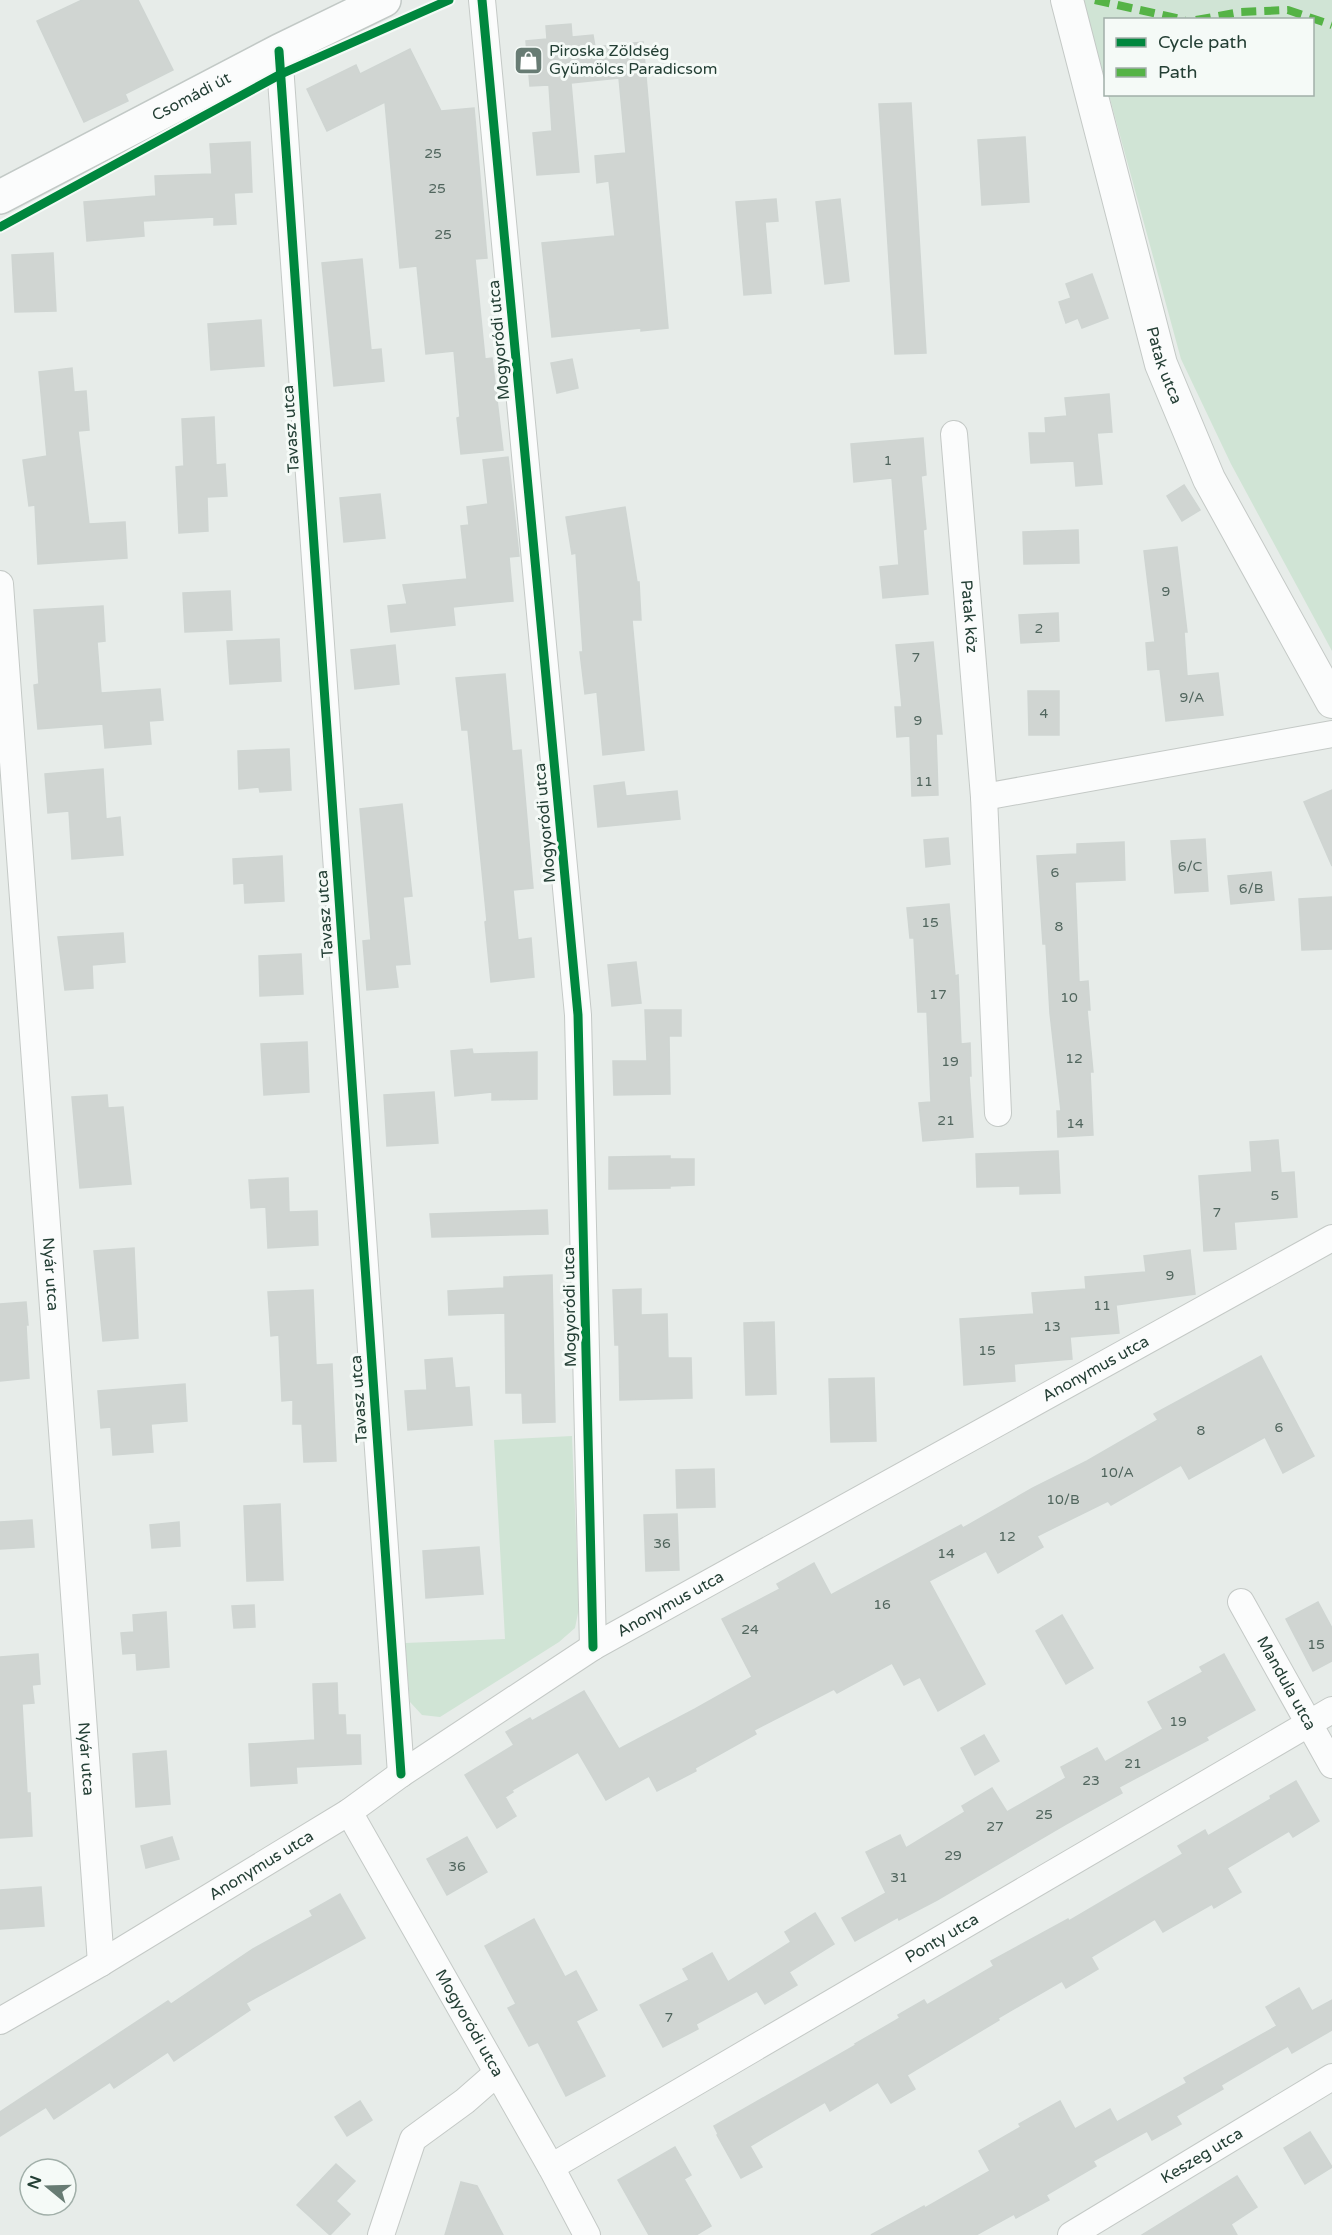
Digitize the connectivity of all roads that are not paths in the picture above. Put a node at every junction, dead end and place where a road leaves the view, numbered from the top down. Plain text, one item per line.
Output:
1 (384, 0) edge
2 (482, 0) edge
3 (1067, 0) edge
4 (279, 51) junction
5 (0, 197) edge
6 (954, 434) dead end
7 (0, 584) edge
8 (1332, 702) edge
9 (1332, 734) edge
10 (984, 797) junction
11 (998, 1113) dead end
12 (1332, 1238) edge
13 (1241, 1602) dead end
14 (593, 1647) junction
15 (1332, 1710) edge
16 (1308, 1724) junction
17 (1332, 1765) edge
18 (401, 1774) junction
19 (349, 1812) junction
20 (101, 1963) junction
21 (0, 2021) edge
22 (497, 2073) junction
23 (1332, 2077) edge
24 (552, 2167) junction
25 (381, 2235) edge
26 (587, 2235) edge
27 (1071, 2235) edge

1 - 4 main road, Csomádi út
2 - 14 street, Mogyoródi utca
3 - 8 street, Patak utca
4 - 5 main road, Csomádi út
4 - 18 street, Tavasz utca
6 - 10 street, Patak köz
7 - 20 street, Nyár utca
9 - 10 street
10 - 11 street, Patak köz
12 - 14 street, Anonymus utca
13 - 16 street, Mandula utca
14 - 18 street, Anonymus utca
15 - 16 street, Ponty utca
16 - 17 street, Mandula utca
16 - 24 street, Ponty utca
18 - 19 street, Anonymus utca
19 - 20 street, Anonymus utca
19 - 22 street, Mogyoródi utca
20 - 21 street, Anonymus utca
22 - 24 street, Mogyoródi utca
22 - 25 street
23 - 27 street, Keszeg utca
24 - 26 street, Mogyoródi utca

